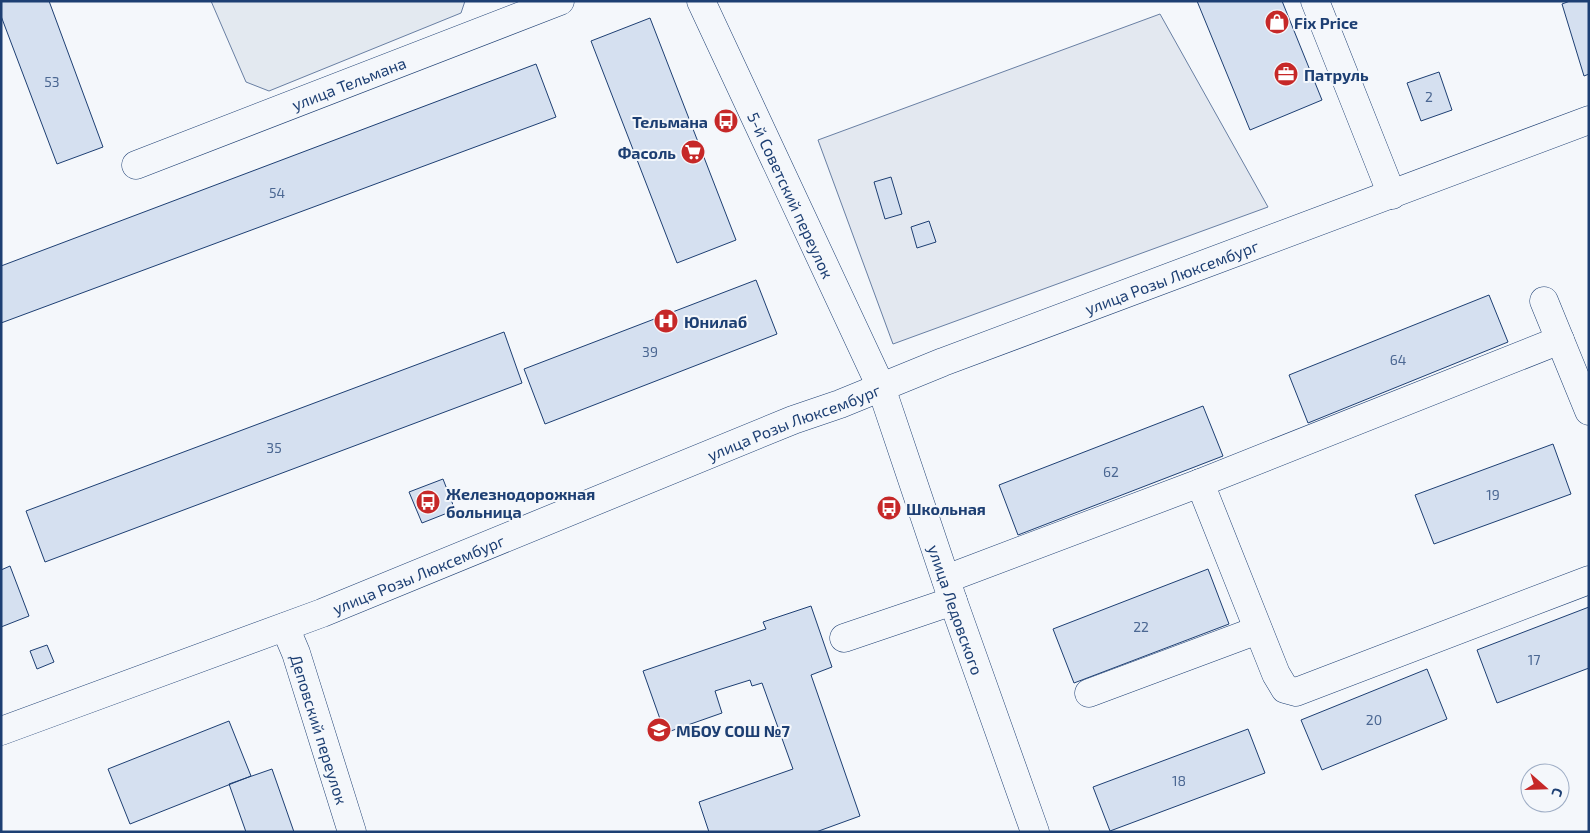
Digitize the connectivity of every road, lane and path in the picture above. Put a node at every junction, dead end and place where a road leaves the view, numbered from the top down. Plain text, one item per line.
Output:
1 (560, 1) edge
2 (701, 1) edge
3 (1315, 1) edge
4 (1589, 120) edge
5 (136, 165) dead end
6 (1392, 195) junction
7 (1544, 301) dead end
8 (1560, 340) junction
9 (881, 388) junction
10 (1589, 411) edge
11 (1200, 483) junction
12 (1589, 580) edge
13 (950, 590) junction
14 (285, 627) junction
15 (1258, 630) junction
16 (844, 638) dead end
17 (1089, 693) dead end
18 (1, 731) edge
19 (352, 832) edge
20 (1035, 832) edge

1 - 5 street, улица Тельмана
2 - 9 street, 5-й Советский переулок
3 - 6 street
4 - 6 street, улица Розы Люксембург
6 - 9 street, улица Розы Люксембург
7 - 8 street
8 - 10 street
8 - 11 street
9 - 13 street, улица Ледовского
9 - 14 street, улица Розы Люксембург
11 - 13 street
11 - 15 street
12 - 15 street
13 - 16 street
13 - 20 street, улица Ледовского
14 - 18 street, улица Розы Люксембург
14 - 19 street, Деповский переулок
15 - 17 street

